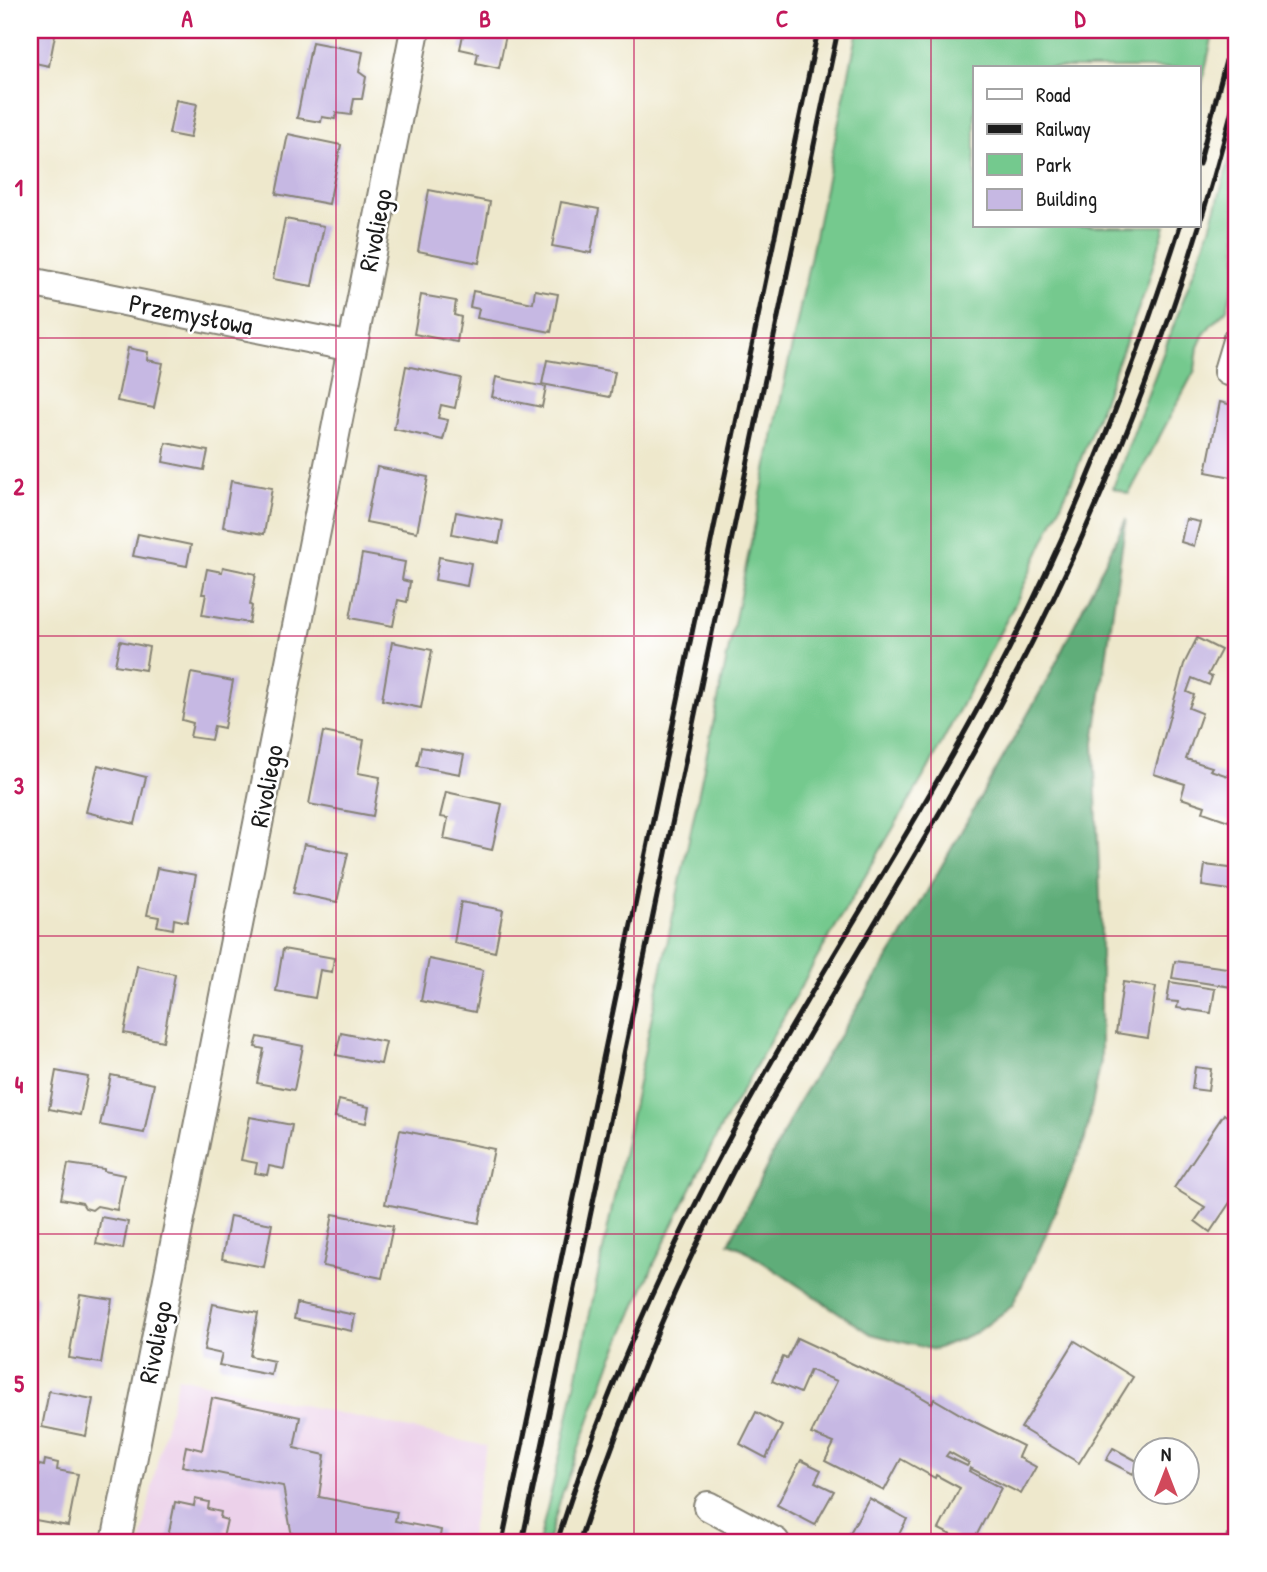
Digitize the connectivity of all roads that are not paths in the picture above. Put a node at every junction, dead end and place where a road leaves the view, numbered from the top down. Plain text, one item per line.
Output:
1 (415, 30) edge
2 (30, 282) edge
3 (1237, 341) edge
4 (352, 347) junction
5 (1228, 371) dead end
6 (708, 1506) dead end
7 (116, 1542) edge
8 (775, 1542) edge

1 - 4 street, Rivoliego
2 - 4 street, Przemysłowa
3 - 5 street
4 - 7 street, Rivoliego
6 - 8 street

